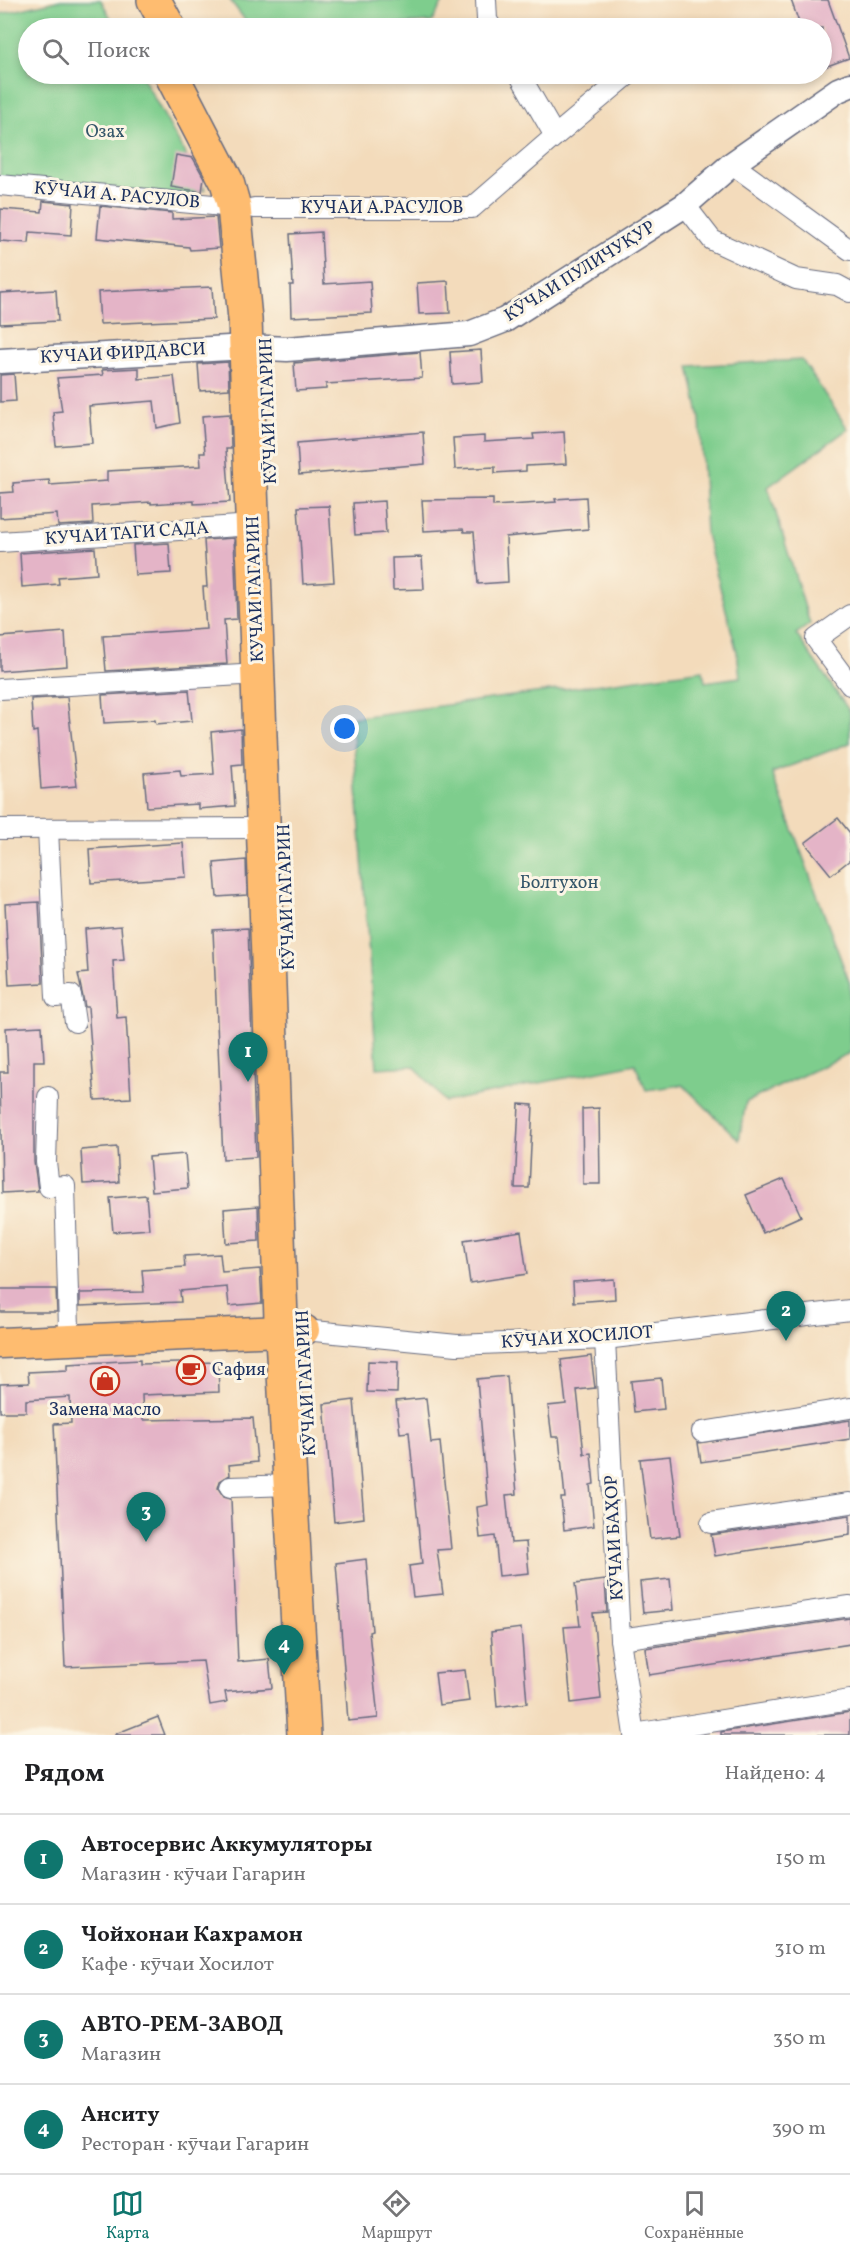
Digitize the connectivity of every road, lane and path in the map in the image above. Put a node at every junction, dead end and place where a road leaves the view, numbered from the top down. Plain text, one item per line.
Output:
1 (132, 0) edge
2 (154, 0) edge
3 (486, 0) edge
4 (142, 18) edge
5 (164, 18) edge
6 (487, 18) edge
7 (176, 84) edge
8 (198, 84) edge
9 (525, 84) edge
10 (617, 84) edge
11 (850, 85) edge
12 (555, 136) junction
13 (732, 164) junction
14 (0, 185) edge
15 (685, 205) junction
16 (244, 207) junction
17 (850, 250) edge
18 (850, 292) edge
19 (257, 348) junction
20 (0, 361) edge
21 (253, 525) junction
22 (0, 542) edge
23 (850, 615) edge
24 (259, 674) junction
25 (850, 685) edge
26 (0, 689) edge
27 (262, 828) junction
28 (0, 829) edge
29 (48, 829) junction
30 (75, 1022) dead end
31 (48, 1097) dead end
32 (850, 1310) edge
33 (292, 1325) junction
34 (69, 1329) junction
35 (0, 1332) edge
36 (605, 1339) junction
37 (0, 1343) edge
38 (850, 1408) edge
39 (702, 1432) dead end
40 (290, 1485) junction
41 (230, 1486) dead end
42 (850, 1503) edge
43 (711, 1523) dead end
44 (850, 1606) edge
45 (620, 1639) junction
46 (850, 1700) edge
47 (634, 1734) edge
48 (304, 1735) edge
49 (325, 1735) edge

1 - 4 highway
2 - 5 highway
3 - 6 street
7 - 16 highway, КӮЧАИ ГАГАРИН
8 - 16 highway, КӮЧАИ ГАГАРИН
9 - 12 street
10 - 12 street, КУЧАИ А.РАСУЛОВ
11 - 13 street, КӮЧАИ ПУЛИЧУҚУР
12 - 16 street, КУЧАИ А.РАСУЛОВ
13 - 15 street, КӮЧАИ ПУЛИЧУҚУР
13 - 17 street
14 - 16 street, КӮЧАИ А. РАСУЛОВ
15 - 18 street
15 - 19 street, КӮЧАИ ПУЛИЧУҚУР
16 - 19 highway, КӮЧАИ ГАГАРИН
19 - 20 street, КУЧАИ ФИРДАВСИ
19 - 21 highway, КУЧАИ ГАГАРИН
19 - 33 highway, КӮЧАИ ГАГАРИН
21 - 22 street, КУЧАИ ТАГИ САДА
21 - 24 highway, КУЧАИ ГАГАРИН
23 - 25 street
24 - 26 street
24 - 27 highway, КУЧАИ ГАГАРИН
27 - 29 street
27 - 33 highway, КӮЧАИ ГАГАРИН
28 - 29 street
29 - 30 street
31 - 34 street
32 - 36 street, КӮЧАИ ХОСИЛОТ
33 - 34 main road
33 - 36 street, КӮЧАИ ХОСИЛОТ
33 - 37 main road
33 - 40 highway, КӮЧАИ ГАГАРИН
33 - 49 highway, КӮЧАИ ГАГАРИН
34 - 35 main road
36 - 45 street, КӮЧАИ БАҲОР
38 - 39 street
40 - 41 street
40 - 48 highway, КӮЧАИ ГАГАРИН
42 - 43 street
44 - 45 street
45 - 47 street, КӮЧАИ БАҲОР
46 - 47 street

